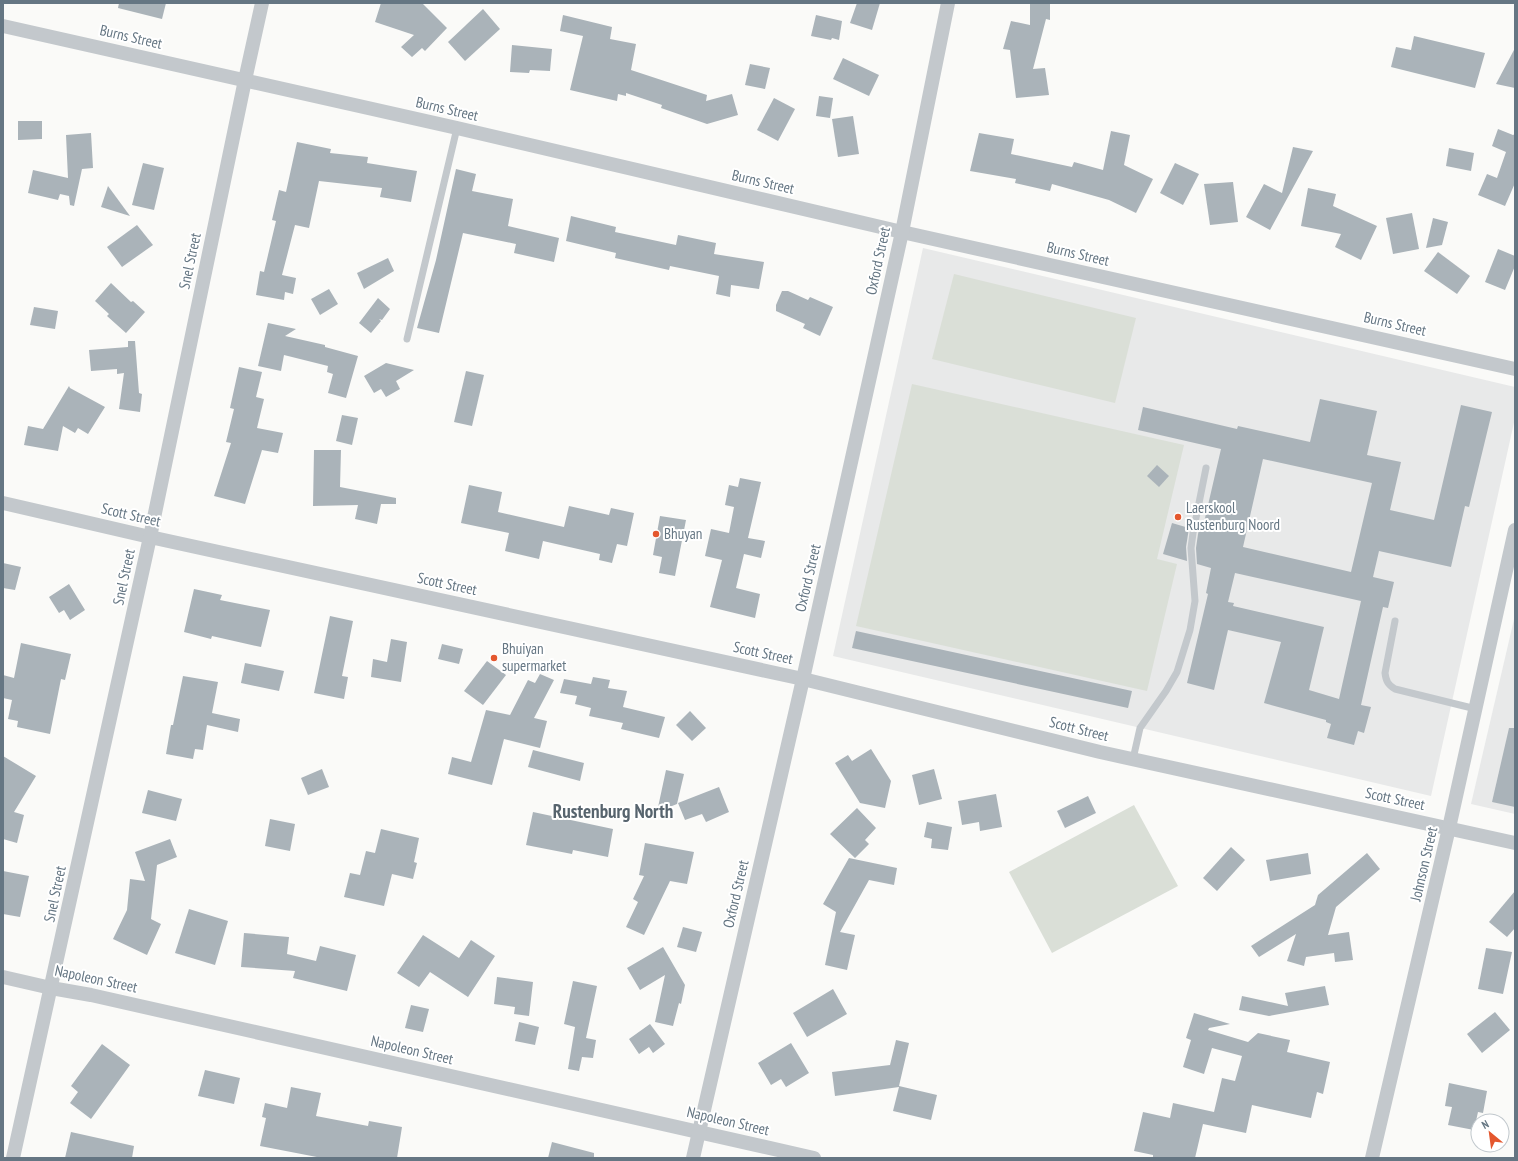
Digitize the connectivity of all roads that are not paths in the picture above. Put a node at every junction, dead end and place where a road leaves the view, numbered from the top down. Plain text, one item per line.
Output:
1 (262, 3) edge
2 (948, 3) edge
3 (3, 26) edge
4 (245, 80) junction
5 (457, 128) junction
6 (902, 232) junction
7 (407, 339) dead end
8 (1515, 369) edge
9 (1206, 468) dead end
10 (3, 503) edge
11 (1515, 530) edge
12 (150, 538) junction
13 (1395, 621) dead end
14 (803, 679) junction
15 (1476, 709) junction
16 (1133, 759) junction
17 (1449, 828) junction
18 (1515, 844) edge
19 (3, 977) edge
20 (51, 988) junction
21 (699, 1132) junction
22 (13, 1158) edge
23 (693, 1158) edge
24 (814, 1158) edge
25 (1372, 1158) edge

1 - 4 street, Snel Street
2 - 6 street, Oxford Street
3 - 4 street, Burns Street
4 - 5 street, Burns Street
4 - 12 street, Snel Street
5 - 6 street, Burns Street
5 - 7 lane
6 - 8 street, Burns Street
6 - 14 street, Oxford Street
9 - 16 lane
10 - 12 street, Scott Street
11 - 15 street, Johnson Street
12 - 14 street, Scott Street
12 - 20 street, Snel Street
13 - 15 lane
14 - 16 street, Scott Street
14 - 21 street, Oxford Street
15 - 17 street, Johnson Street
16 - 17 street, Scott Street
17 - 18 street, Scott Street
17 - 25 street, Johnson Street
19 - 20 street, Napoleon Street
20 - 21 street, Napoleon Street
20 - 22 street, Snel Street
21 - 23 street, Oxford Street
21 - 24 street, Napoleon Street

